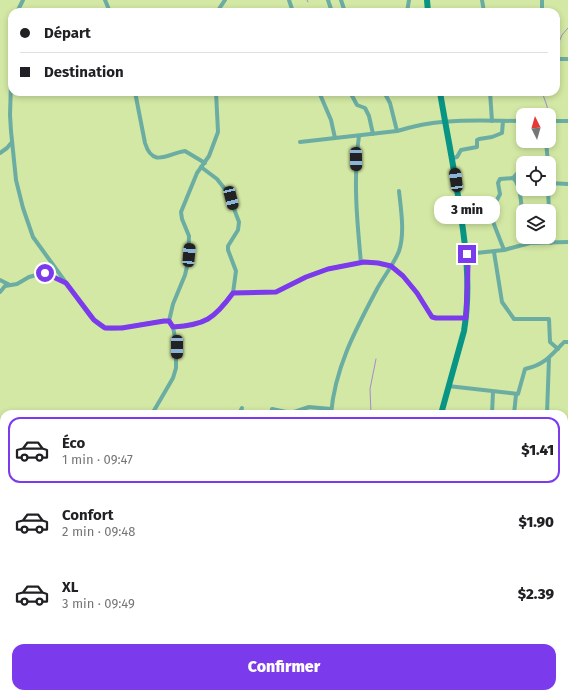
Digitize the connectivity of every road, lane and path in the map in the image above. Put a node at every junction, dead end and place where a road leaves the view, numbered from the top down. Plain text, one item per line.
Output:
1 (11, 96) edge
2 (136, 96) edge
3 (216, 96) edge
4 (321, 96) edge
5 (352, 96) edge
6 (386, 96) edge
7 (441, 96) edge
8 (490, 96) edge
9 (492, 121) junction
10 (502, 121) junction
11 (516, 121) edge
12 (556, 121) edge
13 (568, 121) edge
14 (446, 123) junction
15 (397, 131) junction
16 (373, 134) junction
17 (359, 136) junction
18 (335, 138) junction
19 (12, 142) junction
20 (300, 142) dead end
21 (0, 153) edge
22 (453, 158) junction
23 (205, 163) junction
24 (201, 167) junction
25 (516, 175) edge
26 (513, 178) junction
27 (556, 183) edge
28 (568, 184) edge
29 (399, 190) dead end
30 (568, 242) edge
31 (556, 243) edge
32 (526, 244) edge
33 (523, 245) junction
34 (504, 250) junction
35 (494, 252) junction
36 (467, 254) junction
37 (361, 263) junction
38 (391, 266) junction
39 (0, 280) edge
40 (66, 283) junction
41 (10, 285) junction
42 (0, 292) edge
43 (233, 293) junction
44 (466, 318) junction
45 (169, 321) junction
46 (173, 327) junction
47 (568, 342) edge
48 (558, 349) junction
49 (549, 358) junction
50 (448, 386) junction
51 (493, 392) junction
52 (516, 395) junction
53 (154, 410) edge
54 (300, 410) edge
55 (322, 410) edge
56 (331, 410) edge
57 (442, 410) edge
58 (492, 410) edge
59 (514, 410) edge
60 (546, 410) edge

1 - 19 street
2 - 23 street
3 - 23 street
4 - 18 street
5 - 16 street
6 - 15 street
7 - 14 street
8 - 9 street
9 - 10 street
9 - 14 street
10 - 11 street
10 - 22 street
12 - 13 street
14 - 15 street
14 - 22 street
15 - 16 street
16 - 17 street
17 - 18 street
17 - 37 street
18 - 20 street
19 - 21 street
19 - 40 street
22 - 36 street
23 - 24 street
24 - 43 street
24 - 45 street
25 - 26 street
26 - 33 street
26 - 34 street
27 - 28 street
29 - 38 street
30 - 31 street
32 - 33 street
33 - 34 street
34 - 35 street
35 - 36 street
35 - 48 street
36 - 44 street
37 - 38 street
37 - 43 street
38 - 44 street
38 - 56 street
39 - 41 street
40 - 41 street
40 - 45 street
41 - 42 street
43 - 46 street
44 - 50 street
45 - 46 street
46 - 53 street
47 - 48 street
48 - 49 street
49 - 52 street
49 - 60 street
50 - 51 street
50 - 57 street
51 - 52 street
51 - 58 street
52 - 59 street
54 - 55 street

